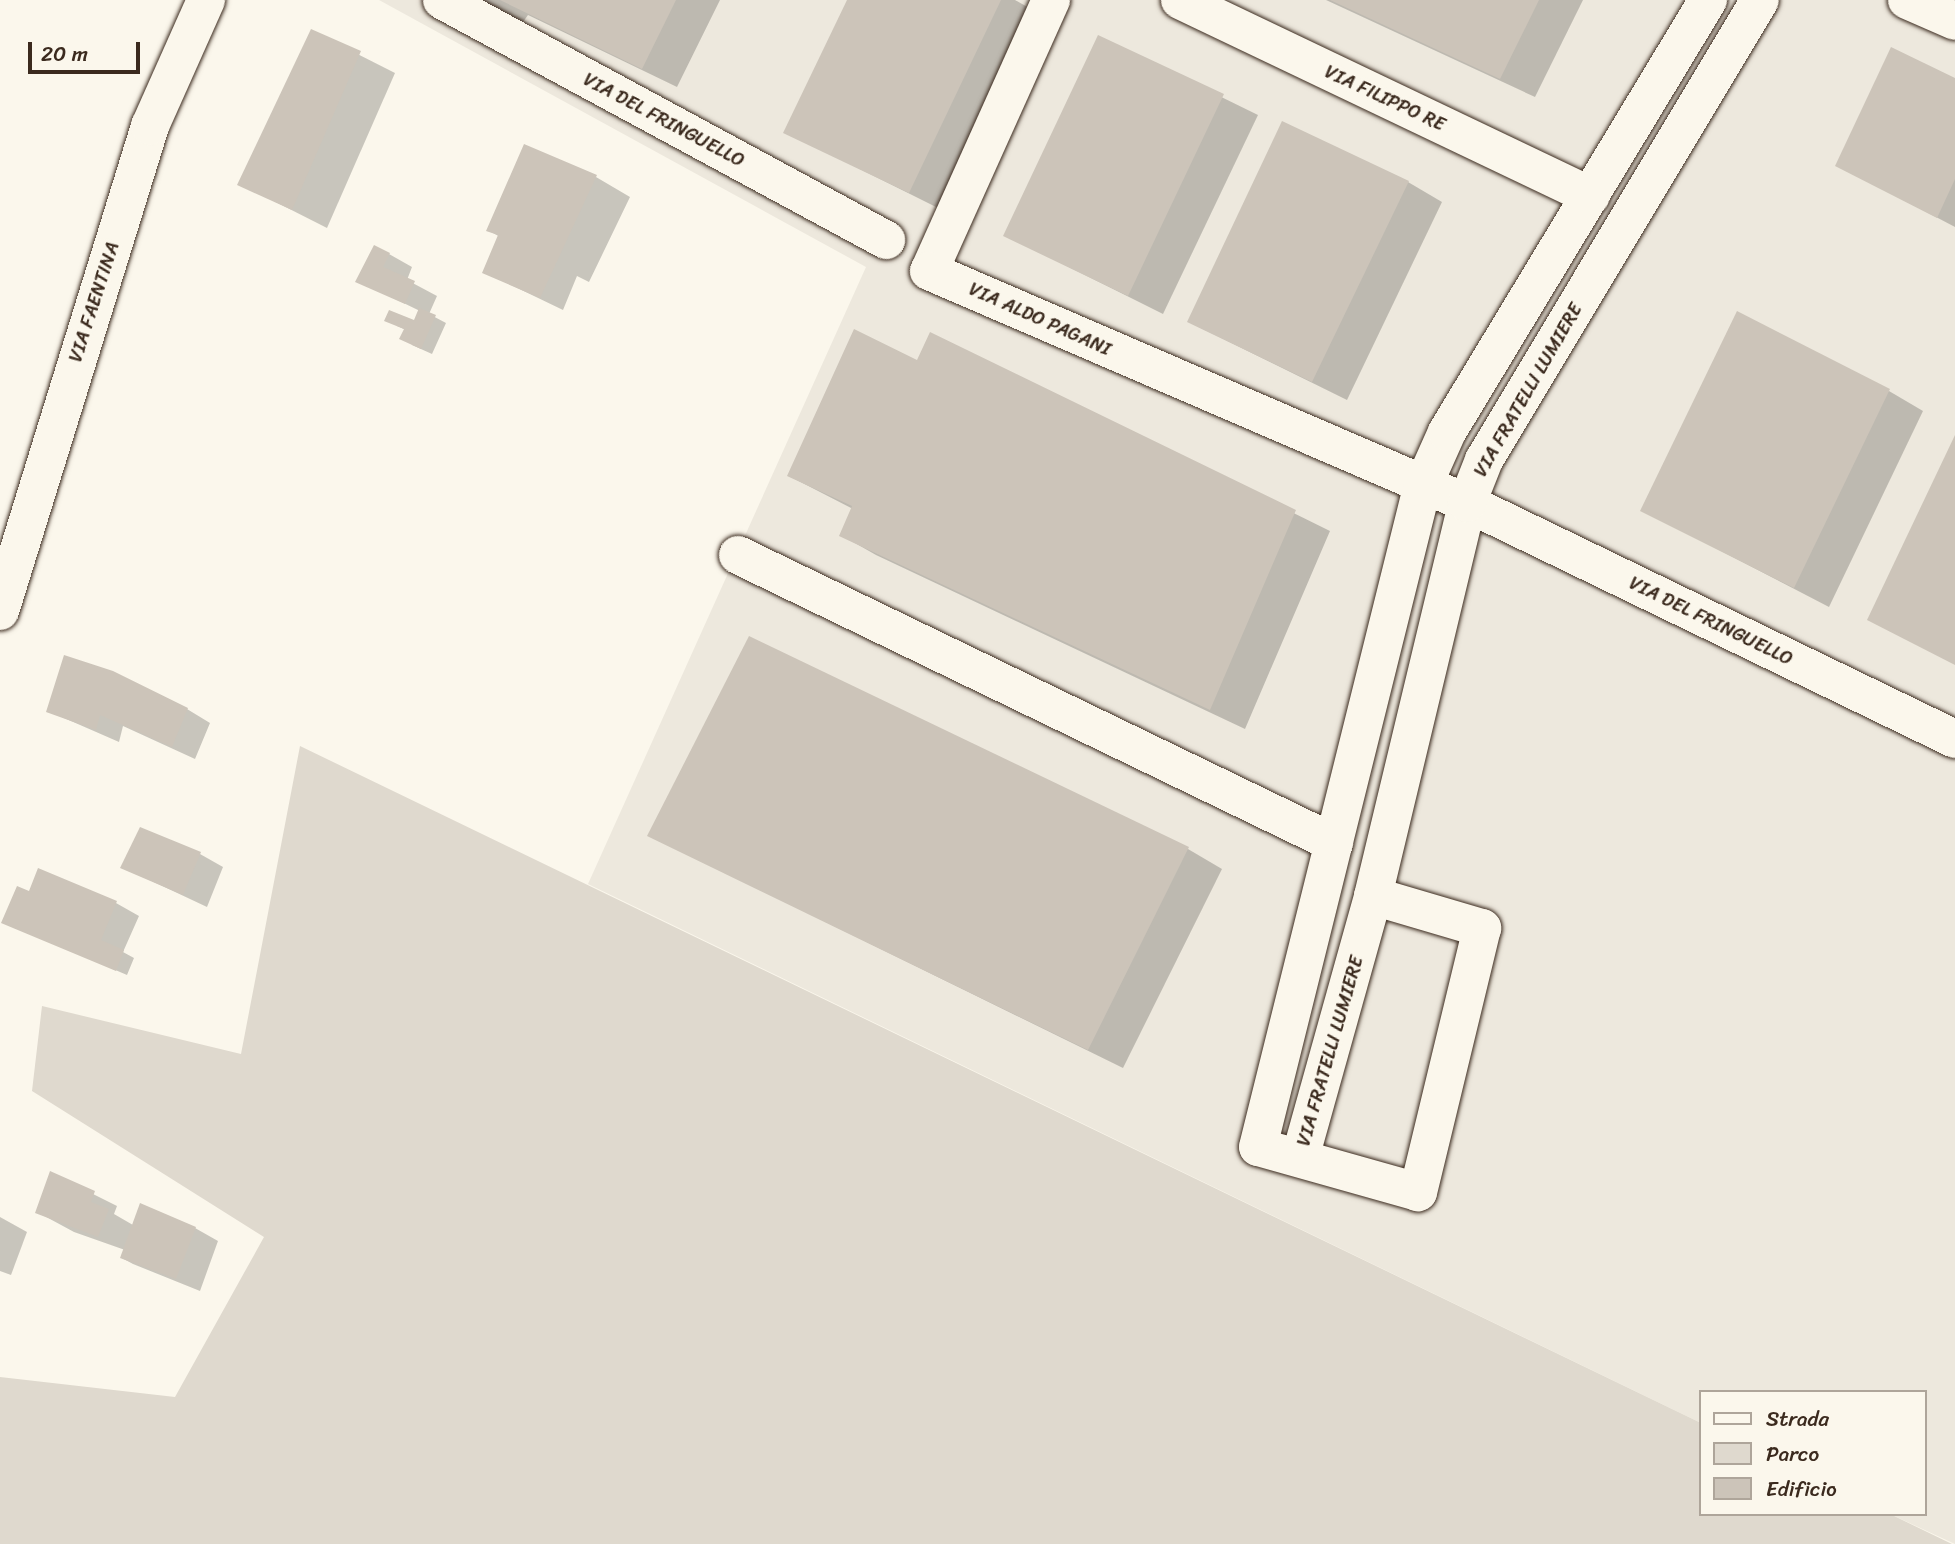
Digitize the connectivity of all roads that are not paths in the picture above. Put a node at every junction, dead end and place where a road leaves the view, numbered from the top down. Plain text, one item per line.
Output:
1 (206, 0) edge
2 (442, 0) edge
3 (1051, 0) edge
4 (1180, 0) edge
5 (1707, 0) edge
6 (1759, 0) edge
7 (1907, 0) edge
8 (1955, 21) edge
9 (1591, 196) junction
10 (886, 240) dead end
11 (1422, 488) junction
12 (1467, 503) junction
13 (738, 555) dead end
14 (0, 611) edge
15 (1955, 739) edge
16 (1334, 843) junction
17 (1373, 896) junction
18 (1300, 1158) junction

1 - 14 street, VIA FAENTINA
2 - 10 street, VIA DEL FRINGUELLO
3 - 11 street, VIA ALDO PAGANI
4 - 9 street, VIA FILIPPO RE
5 - 9 street, VIA FRATELLI LUMIERE
6 - 12 street, VIA FRATELLI LUMIERE
7 - 8 street
9 - 11 street, VIA FRATELLI LUMIERE
11 - 12 street, VIA DEL FRINGUELLO
11 - 16 street, VIA FRATELLI LUMIERE
12 - 15 street, VIA DEL FRINGUELLO
12 - 17 street, VIA FRATELLI LUMIERE
13 - 16 street
16 - 18 street, VIA FRATELLI LUMIERE
17 - 18 street, VIA FRATELLI LUMIERE
17 - 18 street

